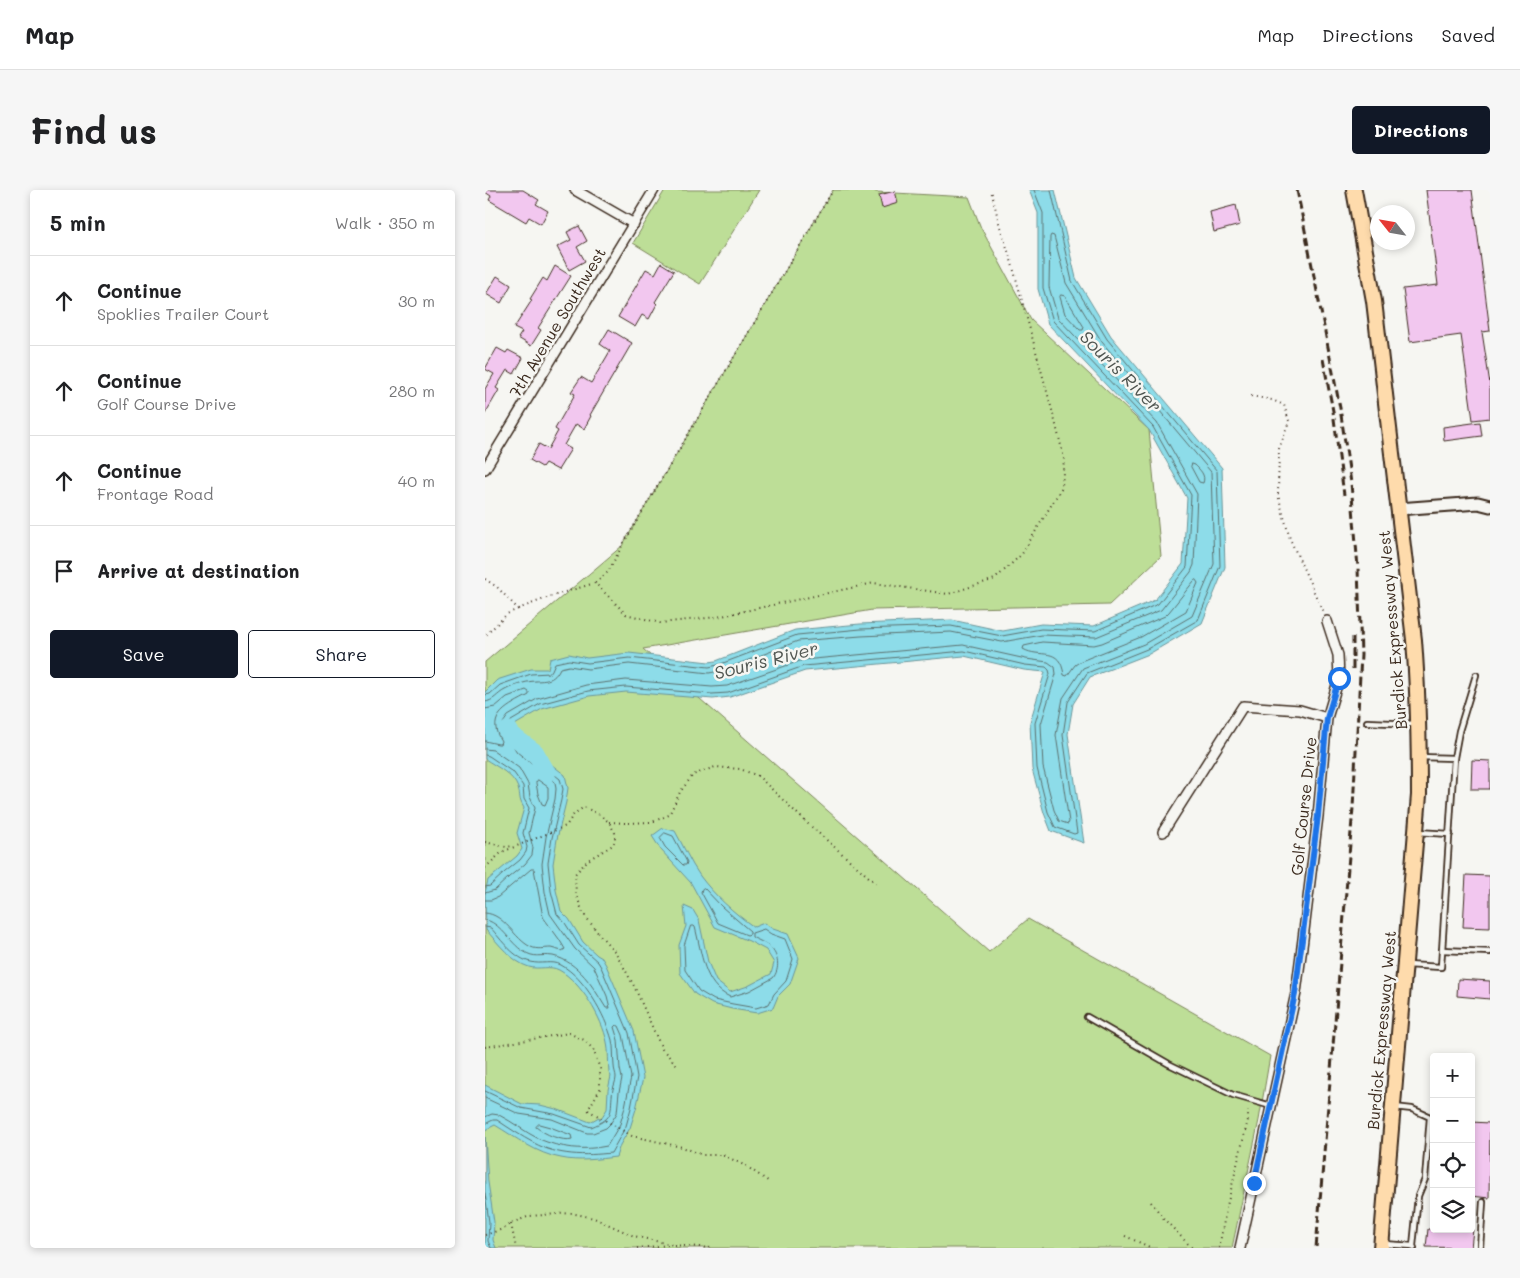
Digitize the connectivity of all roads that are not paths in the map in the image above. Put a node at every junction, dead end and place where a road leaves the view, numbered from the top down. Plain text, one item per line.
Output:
1 (575, 190) edge
2 (654, 190) edge
3 (1354, 190) edge
4 (634, 224) junction
5 (485, 469) edge
6 (1490, 506) edge
7 (1398, 509) junction
8 (1327, 620) road end
9 (1476, 675) dead end
10 (1327, 718) junction
11 (1367, 722) dead end
12 (1419, 724) junction
13 (1419, 757) junction
14 (1454, 758) junction
15 (1163, 832) dead end
16 (1416, 832) junction
17 (1450, 834) junction
18 (1442, 950) junction
19 (1490, 952) edge
20 (1404, 965) junction
21 (1087, 1017) dead end
22 (1271, 1106) junction
23 (1393, 1107) junction
24 (1483, 1202) dead end
25 (1381, 1246) edge
26 (1413, 1247) edge
27 (1240, 1248) edge
28 (1480, 1248) edge

1 - 4 street
2 - 4 street, 7th Avenue Southwest
3 - 7 main road, Burdick Expressway West
4 - 5 street, 7th Avenue Southwest
6 - 7 street
7 - 12 main road, Burdick Expressway West
8 - 10 street
9 - 14 lane
10 - 15 street, Golf Course Drive
10 - 22 street, Golf Course Drive
11 - 12 lane
12 - 13 main road, Burdick Expressway West
13 - 14 lane
13 - 16 main road, Burdick Expressway West
14 - 17 lane
16 - 17 lane
16 - 20 main road, Burdick Expressway West
17 - 18 lane
18 - 19 lane
18 - 20 lane
20 - 23 main road, Burdick Expressway West
21 - 22 lane
22 - 27 street, Golf Course Drive
23 - 25 main road, Burdick Expressway West
23 - 26 lane
24 - 28 lane
25 - 26 lane

